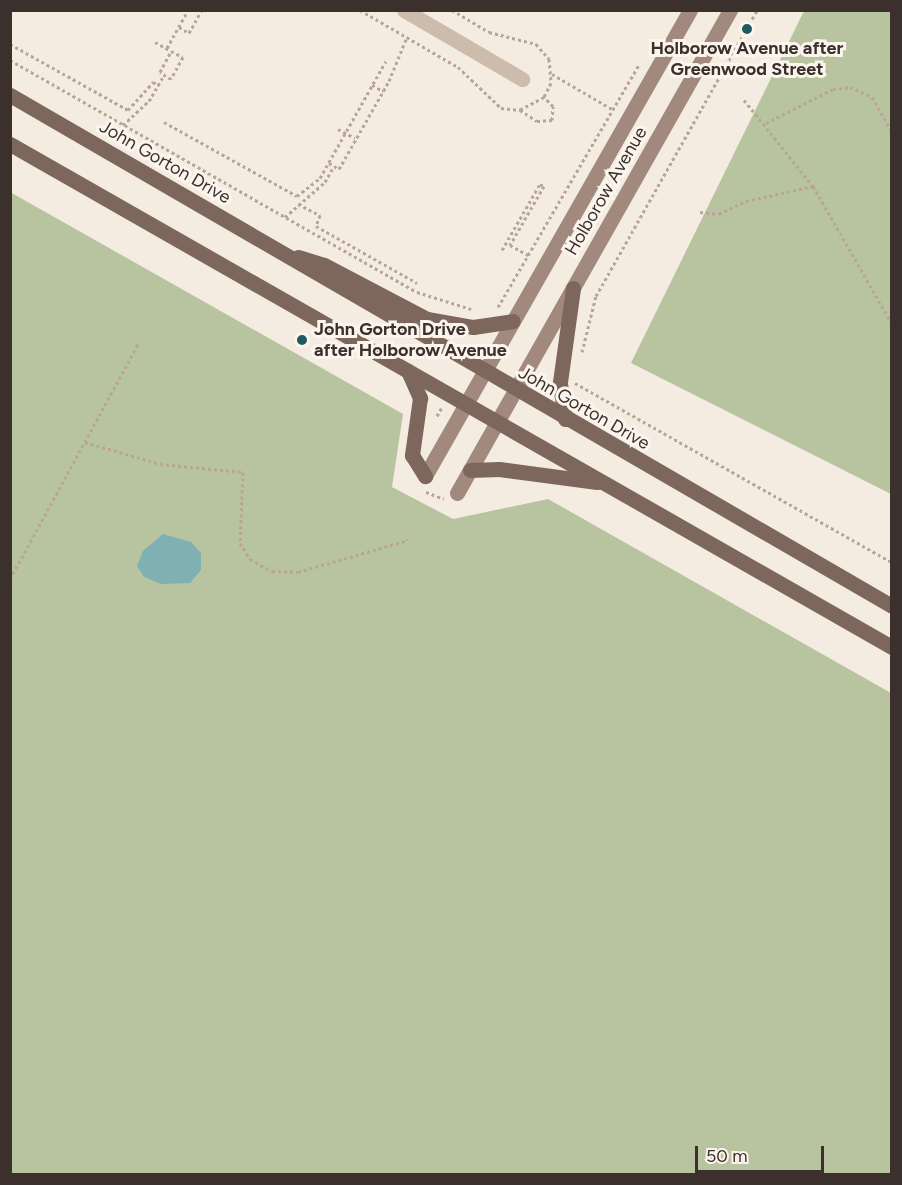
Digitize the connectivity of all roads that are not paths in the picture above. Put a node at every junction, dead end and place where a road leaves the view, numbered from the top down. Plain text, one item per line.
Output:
1 (404, 10) edge
2 (690, 10) edge
3 (730, 10) edge
4 (522, 79) dead end
5 (10, 95) edge
6 (10, 144) edge
7 (275, 250) junction
8 (573, 288) junction
9 (513, 321) junction
10 (408, 371) junction
11 (484, 373) junction
12 (515, 390) junction
13 (466, 404) junction
14 (565, 419) junction
15 (498, 422) junction
16 (470, 470) junction
17 (606, 484) junction
18 (457, 493) road end
19 (891, 606) edge
20 (891, 647) edge

1 - 4 street
2 - 9 main road, Holborow Avenue
3 - 8 main road, Holborow Avenue
5 - 7 main road, John Gorton Drive
6 - 10 main road
7 - 9 main road
7 - 11 main road, John Gorton Drive
8 - 12 main road, Holborow Avenue
8 - 14 main road
9 - 11 main road, Holborow Avenue
10 - 13 main road
10 - 13 main road, Holborow Avenue
11 - 12 main road, John Gorton Drive
11 - 13 main road, Holborow Avenue
12 - 14 main road, John Gorton Drive
12 - 15 main road, Holborow Avenue
13 - 15 main road
14 - 19 main road, John Gorton Drive
15 - 16 main road, Holborow Avenue
15 - 17 main road
16 - 17 main road
16 - 18 main road, Holborow Avenue
17 - 20 main road

